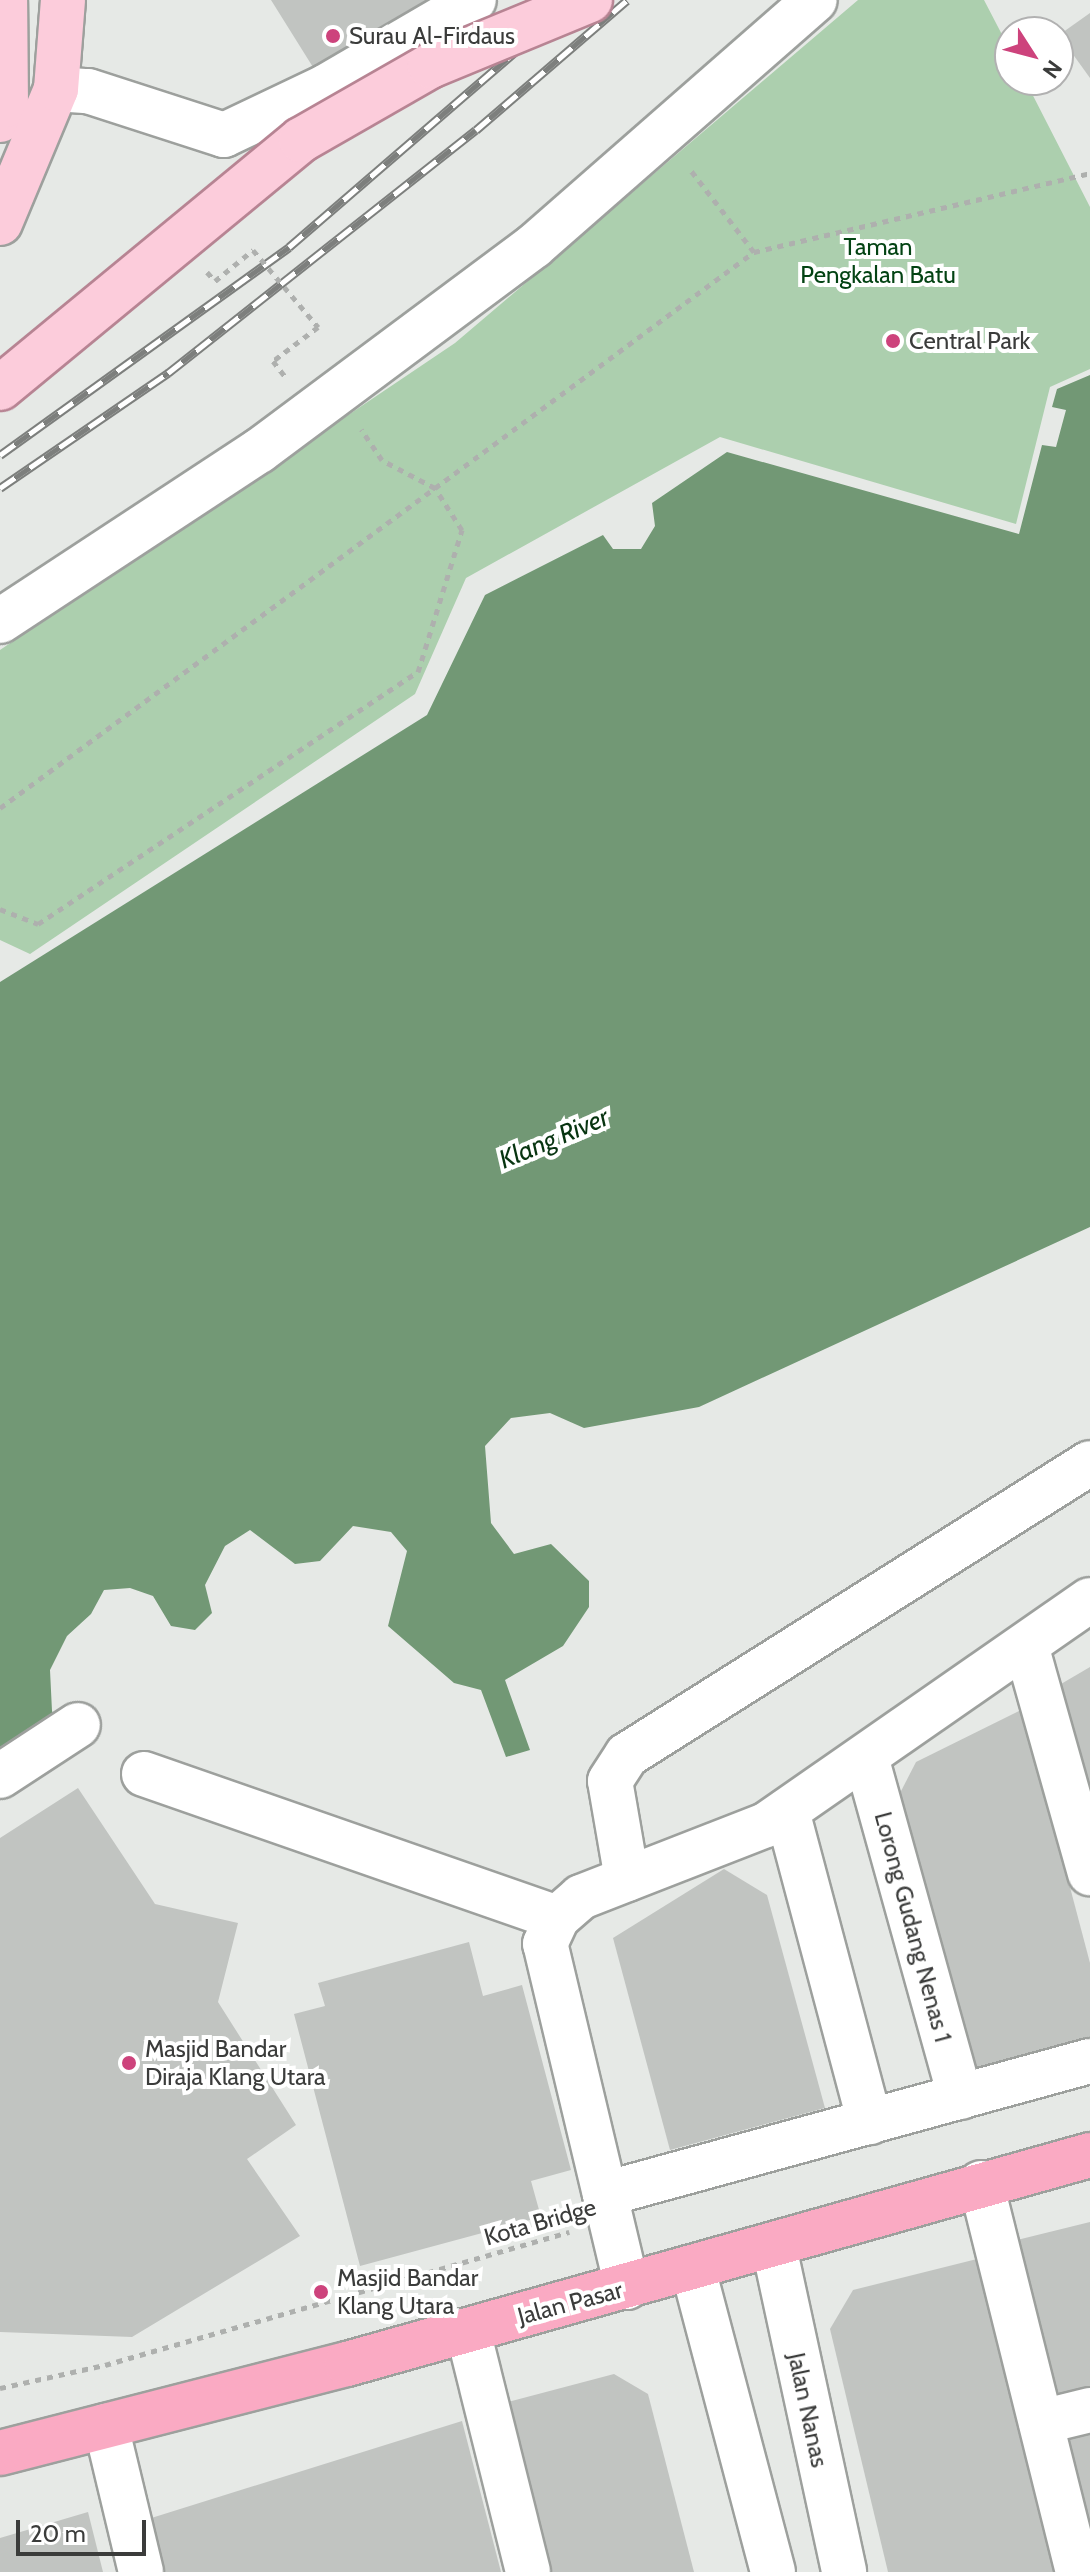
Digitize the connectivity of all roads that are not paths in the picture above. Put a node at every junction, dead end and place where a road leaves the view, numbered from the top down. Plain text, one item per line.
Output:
1 (5, 0) edge
2 (474, 0) edge
3 (590, 0) edge
4 (815, 0) edge
5 (69, 9) edge
6 (56, 89) junction
7 (0, 120) edge
8 (0, 223) edge
9 (0, 388) edge
10 (0, 621) edge
11 (1090, 1463) edge
12 (1090, 1600) edge
13 (1027, 1649) junction
14 (78, 1725) dead end
15 (866, 1757) junction
16 (144, 1774) dead end
17 (0, 1776) edge
18 (787, 1811) junction
19 (1090, 1873) edge
20 (627, 1879) junction
21 (557, 1918) junction
22 (1090, 2061) edge
23 (960, 2097) junction
24 (870, 2122) junction
25 (1090, 2155) edge
26 (981, 2183) junction
27 (608, 2207) junction
28 (774, 2247) junction
29 (693, 2269) junction
30 (627, 2287) junction
31 (468, 2331) junction
32 (1090, 2410) edge
33 (1041, 2422) junction
34 (106, 2426) junction
35 (0, 2453) edge
36 (141, 2572) edge
37 (528, 2572) edge
38 (773, 2572) edge
39 (844, 2572) edge
40 (1078, 2572) edge

1 - 7 main road
2 - 6 street
3 - 9 main road, bridge
4 - 10 street
5 - 6 main road
6 - 8 main road
11 - 20 street
12 - 13 street
13 - 15 street
13 - 19 street
14 - 17 street
15 - 18 street
15 - 23 street, Lorong Gudang Nenas 1
16 - 21 street
18 - 20 street
18 - 24 street
20 - 21 street
21 - 27 street
22 - 23 street
23 - 24 street
24 - 27 street
25 - 26 highway, Jalan Pasar
26 - 28 highway, Jalan Pasar
26 - 33 street
27 - 30 street
28 - 29 highway, Jalan Pasar
28 - 39 street, Jalan Nanas
29 - 30 highway, Jalan Pasar
29 - 38 street
30 - 31 highway, Jalan Pasar
31 - 34 highway, Jalan Pasar
31 - 37 street
32 - 33 street
33 - 40 street
34 - 35 highway, Jalan Pasar
34 - 36 street

